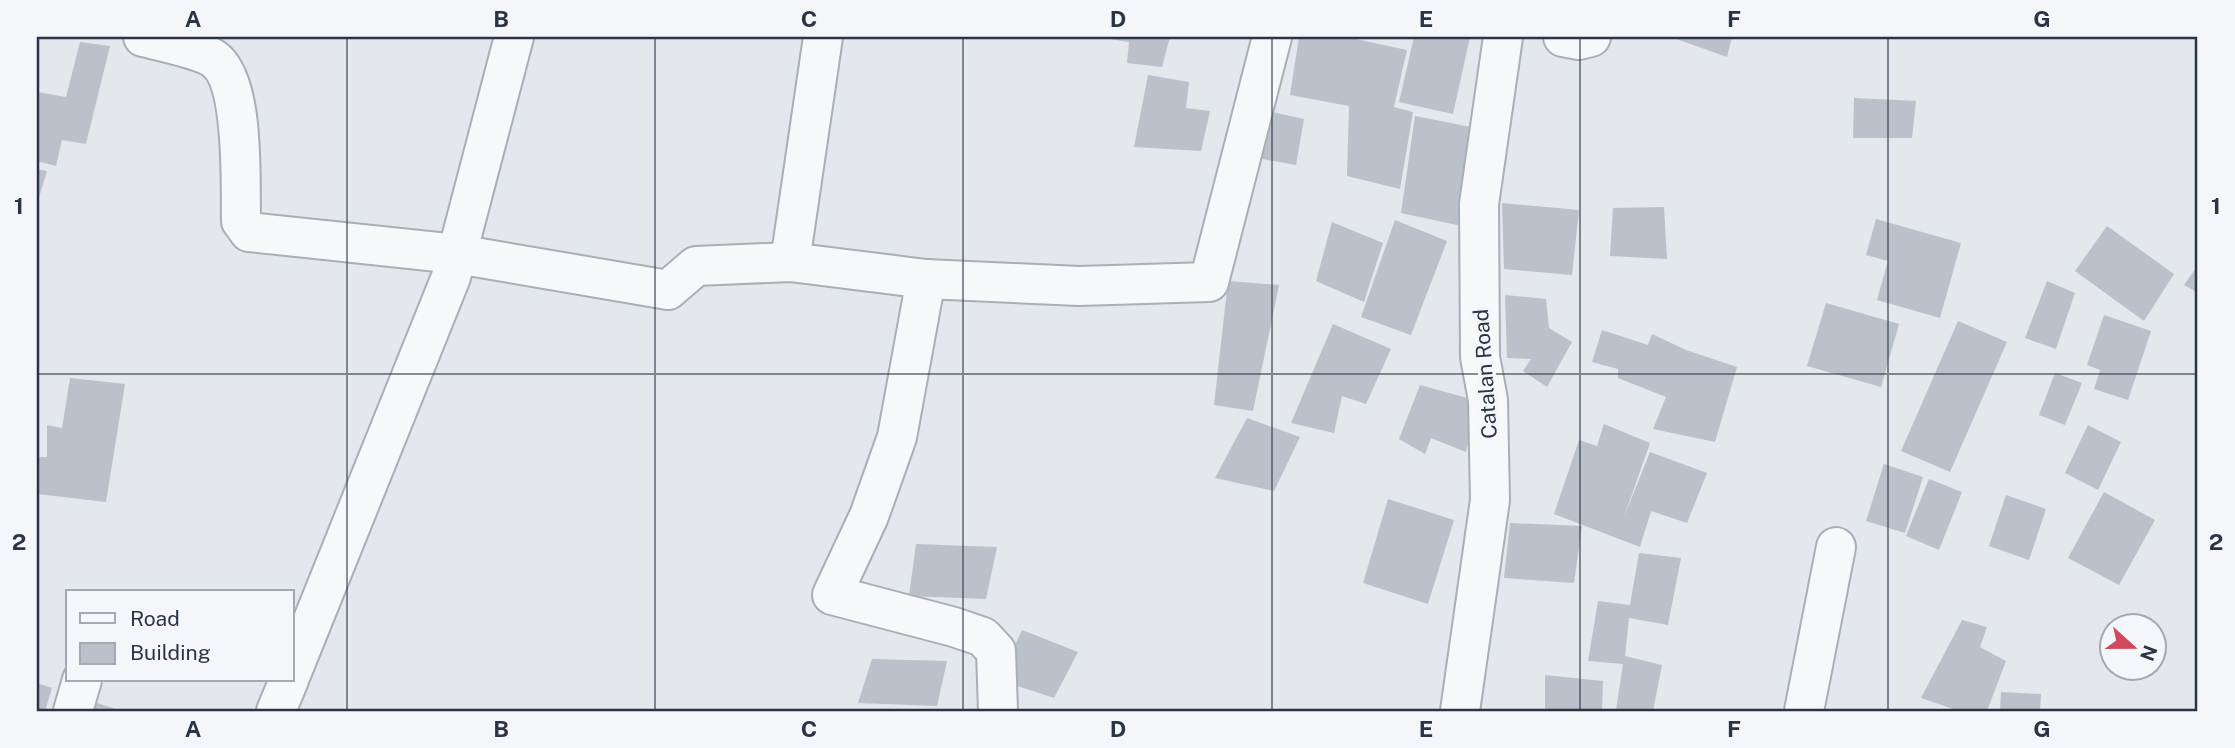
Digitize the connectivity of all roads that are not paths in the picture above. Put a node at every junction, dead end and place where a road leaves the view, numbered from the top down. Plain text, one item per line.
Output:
1 (143, 37) edge
2 (514, 37) edge
3 (823, 37) edge
4 (1272, 37) edge
5 (1503, 37) edge
6 (1563, 37) edge
7 (1591, 37) edge
8 (457, 254) junction
9 (790, 262) junction
10 (926, 279) junction
11 (1836, 547) dead end
12 (294, 667) edge
13 (81, 682) edge
14 (288, 682) edge
15 (73, 711) edge
16 (276, 711) edge
17 (998, 711) edge
18 (1460, 711) edge
19 (1804, 711) edge

1 - 8 street
2 - 8 street
3 - 9 street
4 - 10 street
5 - 18 street, Catalan Road
6 - 7 street
8 - 9 street
8 - 12 street
9 - 10 street
10 - 17 street
11 - 19 street
13 - 15 street
14 - 16 street

